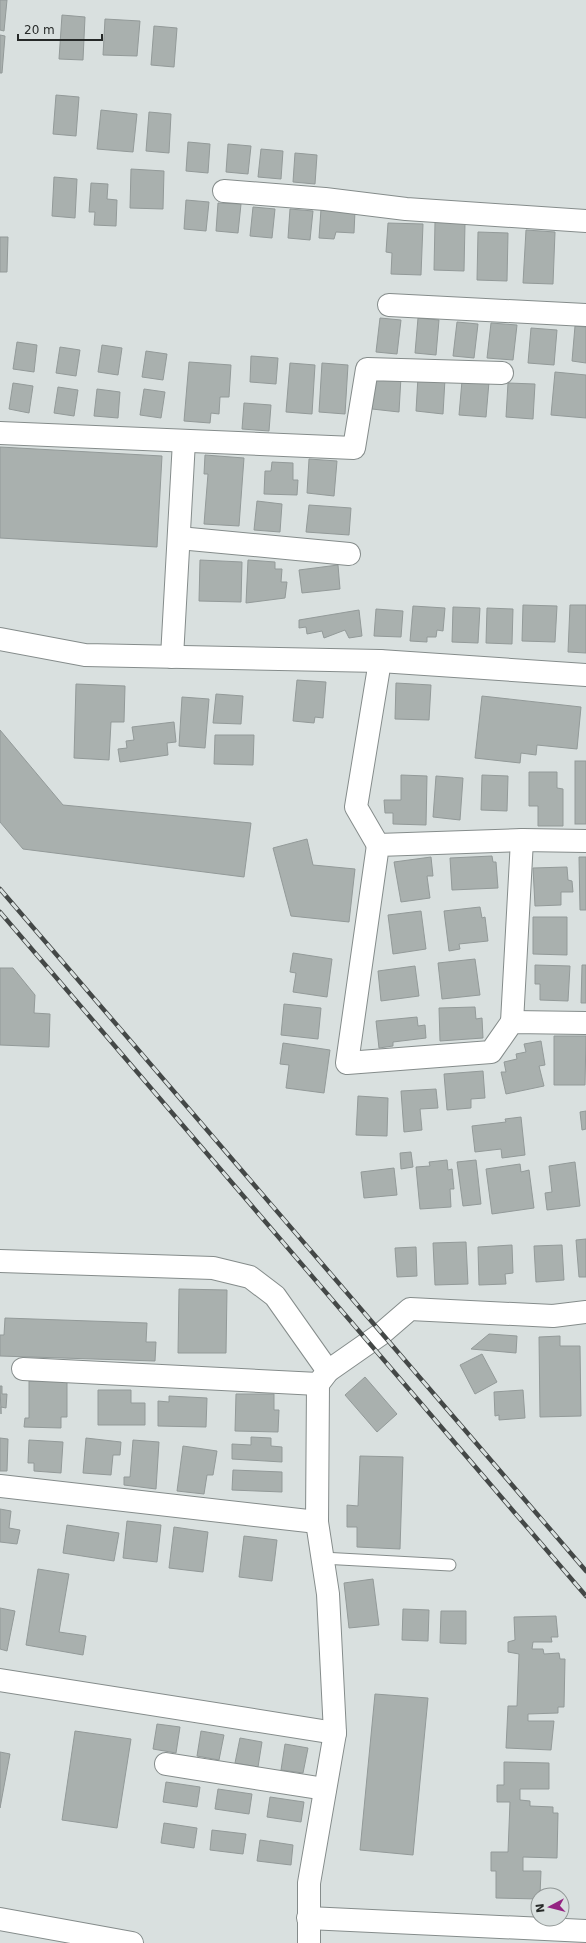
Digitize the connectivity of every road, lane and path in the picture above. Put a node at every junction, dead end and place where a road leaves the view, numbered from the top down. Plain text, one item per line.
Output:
1 (224, 191) dead end
2 (586, 221) edge
3 (389, 305) dead end
4 (586, 315) edge
5 (502, 373) dead end
6 (0, 434) edge
7 (184, 441) junction
8 (178, 538) junction
9 (348, 554) dead end
10 (0, 639) edge
11 (172, 657) junction
12 (380, 661) junction
13 (586, 675) edge
14 (522, 840) junction
15 (586, 841) edge
16 (378, 845) junction
17 (512, 1022) junction
18 (586, 1023) edge
19 (0, 1261) edge
20 (586, 1312) edge
21 (23, 1369) dead end
22 (323, 1378) junction
23 (0, 1486) edge
24 (317, 1522) junction
25 (322, 1558) junction
26 (450, 1565) dead end
27 (0, 1680) edge
28 (335, 1733) junction
29 (166, 1764) dead end
30 (325, 1789) junction
31 (308, 1918) junction
32 (0, 1919) edge
33 (586, 1931) edge
34 (132, 1943) edge
35 (309, 1943) edge

1 - 2 street
3 - 4 street
5 - 7 street
6 - 7 street
7 - 8 street
8 - 9 street
8 - 11 street
10 - 11 street
11 - 12 street
12 - 13 street
12 - 16 street
14 - 15 street
14 - 16 street
14 - 17 street
16 - 17 street
17 - 18 street
19 - 22 street
20 - 22 street
21 - 22 street
22 - 24 street
23 - 24 street
24 - 25 street
25 - 26 lane
25 - 28 street
27 - 28 street
28 - 30 street
29 - 30 street
30 - 31 street
31 - 33 street
31 - 35 street
32 - 34 street

